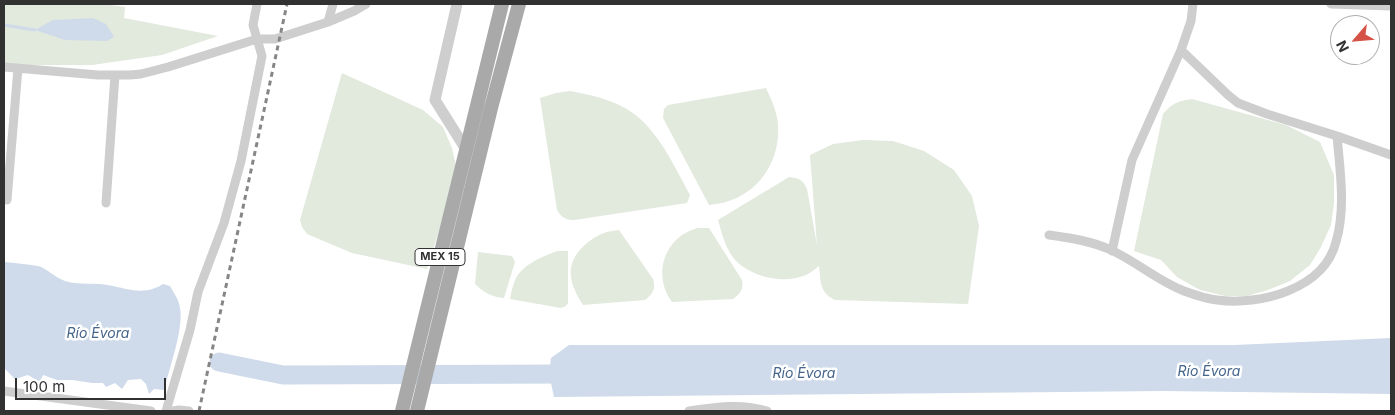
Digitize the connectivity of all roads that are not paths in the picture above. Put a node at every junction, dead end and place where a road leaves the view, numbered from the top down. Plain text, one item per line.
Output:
1 (257, 4) edge
2 (333, 4) edge
3 (366, 4) edge
4 (457, 4) edge
5 (502, 4) edge
6 (519, 4) edge
7 (1193, 4) edge
8 (1331, 4) edge
9 (1391, 6) edge
10 (328, 22) junction
11 (257, 39) junction
12 (1181, 50) junction
13 (4, 67) edge
14 (18, 68) junction
15 (115, 75) junction
16 (485, 105) junction
17 (1337, 136) junction
18 (467, 151) junction
19 (1391, 155) edge
20 (7, 200) dead end
21 (106, 203) dead end
22 (1049, 235) dead end
23 (1112, 251) junction
24 (4, 391) edge
25 (151, 411) edge
26 (166, 411) edge
27 (173, 411) edge
28 (189, 411) edge
29 (402, 411) edge
30 (417, 411) edge
31 (689, 411) edge
32 (767, 411) edge

1 - 11 street
2 - 10 street
3 - 10 street
4 - 18 street
5 - 16 main road, MEX 15
6 - 16 main road, MEX 15
7 - 12 street
8 - 9 street
10 - 11 street
11 - 15 street
11 - 26 street
12 - 17 street
12 - 23 street
13 - 14 street
14 - 15 street
14 - 20 street
15 - 21 street
16 - 18 main road, MEX 15
16 - 30 main road, MEX 15
17 - 19 street
17 - 23 street
18 - 29 main road, MEX 15
22 - 23 street
24 - 25 street
27 - 28 street
31 - 32 street

